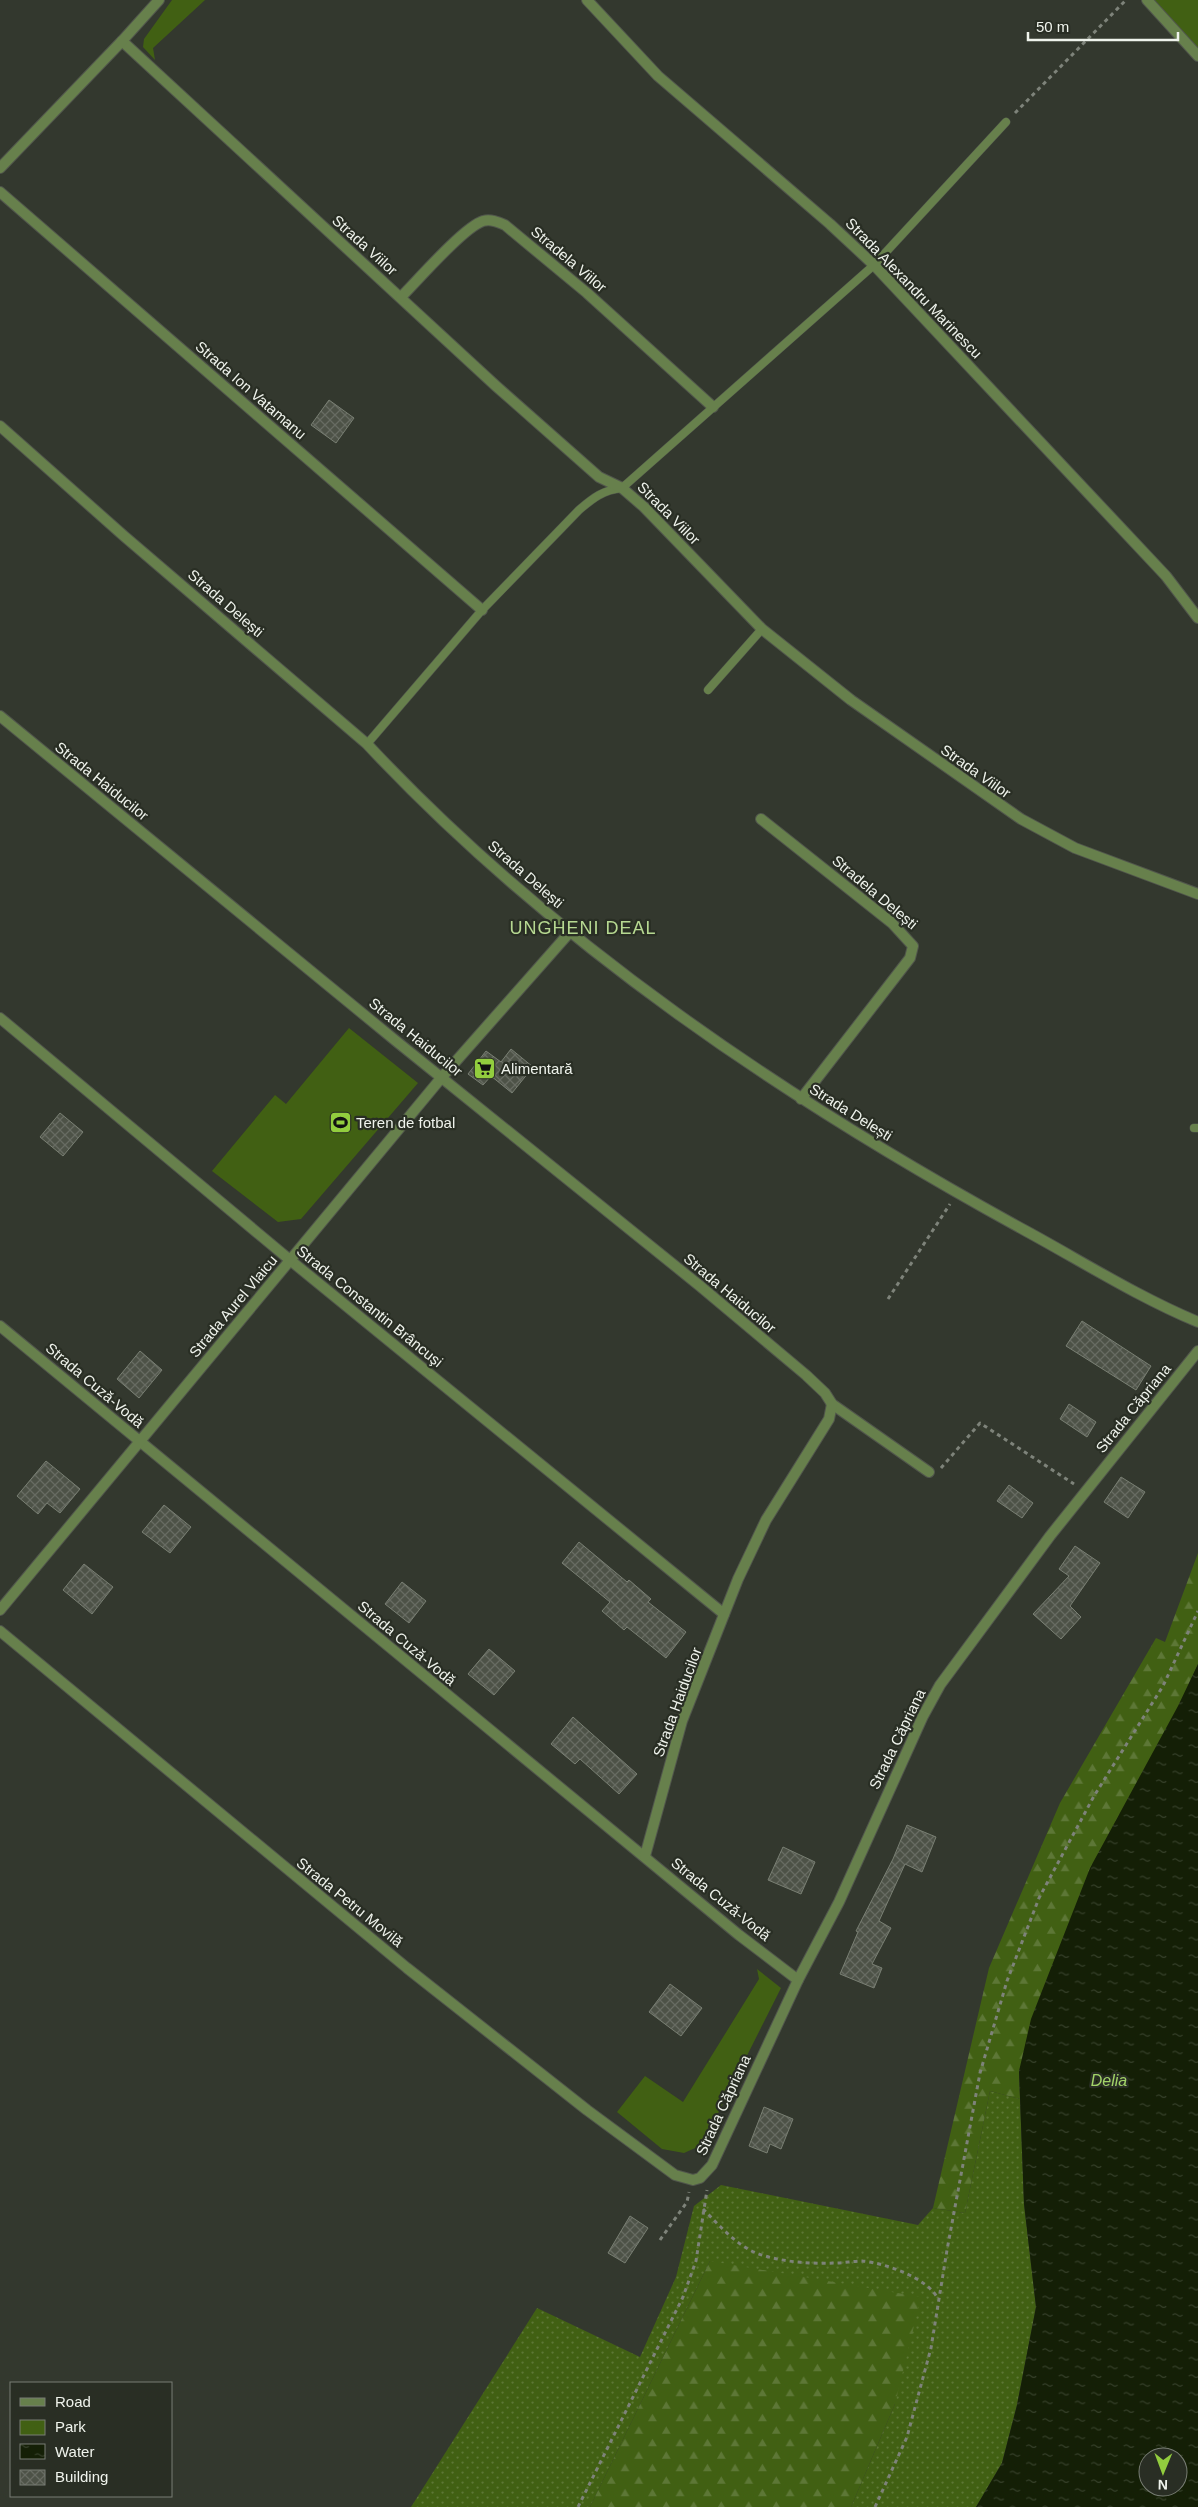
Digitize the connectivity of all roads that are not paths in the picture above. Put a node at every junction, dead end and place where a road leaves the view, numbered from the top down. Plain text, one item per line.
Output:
1 (159, 0) edge
2 (587, 0) edge
3 (1147, 0) edge
4 (122, 41) junction
5 (1198, 56) edge
6 (1006, 122) road end
7 (0, 168) edge
8 (0, 192) edge
9 (874, 265) junction
10 (401, 297) junction
11 (713, 407) junction
12 (0, 426) edge
13 (622, 488) junction
14 (482, 610) junction
15 (1198, 618) edge
16 (762, 629) junction
17 (708, 690) dead end
18 (0, 716) edge
19 (367, 744) junction
20 (761, 819) dead end
21 (1198, 894) edge
22 (570, 932) junction
23 (0, 1018) edge
24 (442, 1077) junction
25 (801, 1099) junction
26 (290, 1260) junction
27 (1198, 1322) edge
28 (0, 1326) edge
29 (1198, 1351) edge
30 (832, 1404) junction
31 (140, 1442) junction
32 (929, 1472) road end
33 (0, 1610) edge
34 (724, 1614) junction
35 (0, 1631) edge
36 (645, 1856) junction
37 (798, 1980) junction
38 (693, 2180) joint

1 - 4 street
2 - 9 street, Strada Alexandru Marinescu
3 - 5 street
4 - 7 street
4 - 10 street, Strada Viilor
6 - 9 lane
8 - 14 street, Strada Ion Vatamanu
9 - 11 lane
9 - 15 street, Strada Alexandru Marinescu
10 - 11 street, Stradela Viilor
10 - 13 street, Strada Viilor
11 - 13 lane
12 - 19 street, Strada Delești
13 - 14 lane
13 - 16 street, Strada Viilor
14 - 19 lane
16 - 17 lane
16 - 21 street, Strada Viilor
18 - 24 street, Strada Haiducilor
19 - 22 street, Strada Delești
20 - 25 street, Stradela Delești
22 - 24 street, Strada Aurel Vlaicu
22 - 25 street, Strada Delești
23 - 26 street, Strada Constantin Brâncuşi
24 - 26 street, Strada Aurel Vlaicu
24 - 30 street, Strada Haiducilor
25 - 27 street, Strada Delești
26 - 31 street, Strada Aurel Vlaicu
26 - 34 street, Strada Constantin Brâncuşi
28 - 31 street, Strada Cuză-Vodă
29 - 37 street, Strada Căpriana
30 - 32 street, Strada Haiducilor
30 - 34 street, Strada Haiducilor
31 - 33 street, Strada Aurel Vlaicu
31 - 36 street, Strada Cuză-Vodă
34 - 36 street, Strada Haiducilor
35 - 38 street, Strada Petru Movilă
36 - 37 street, Strada Cuză-Vodă
37 - 38 street, Strada Căpriana

